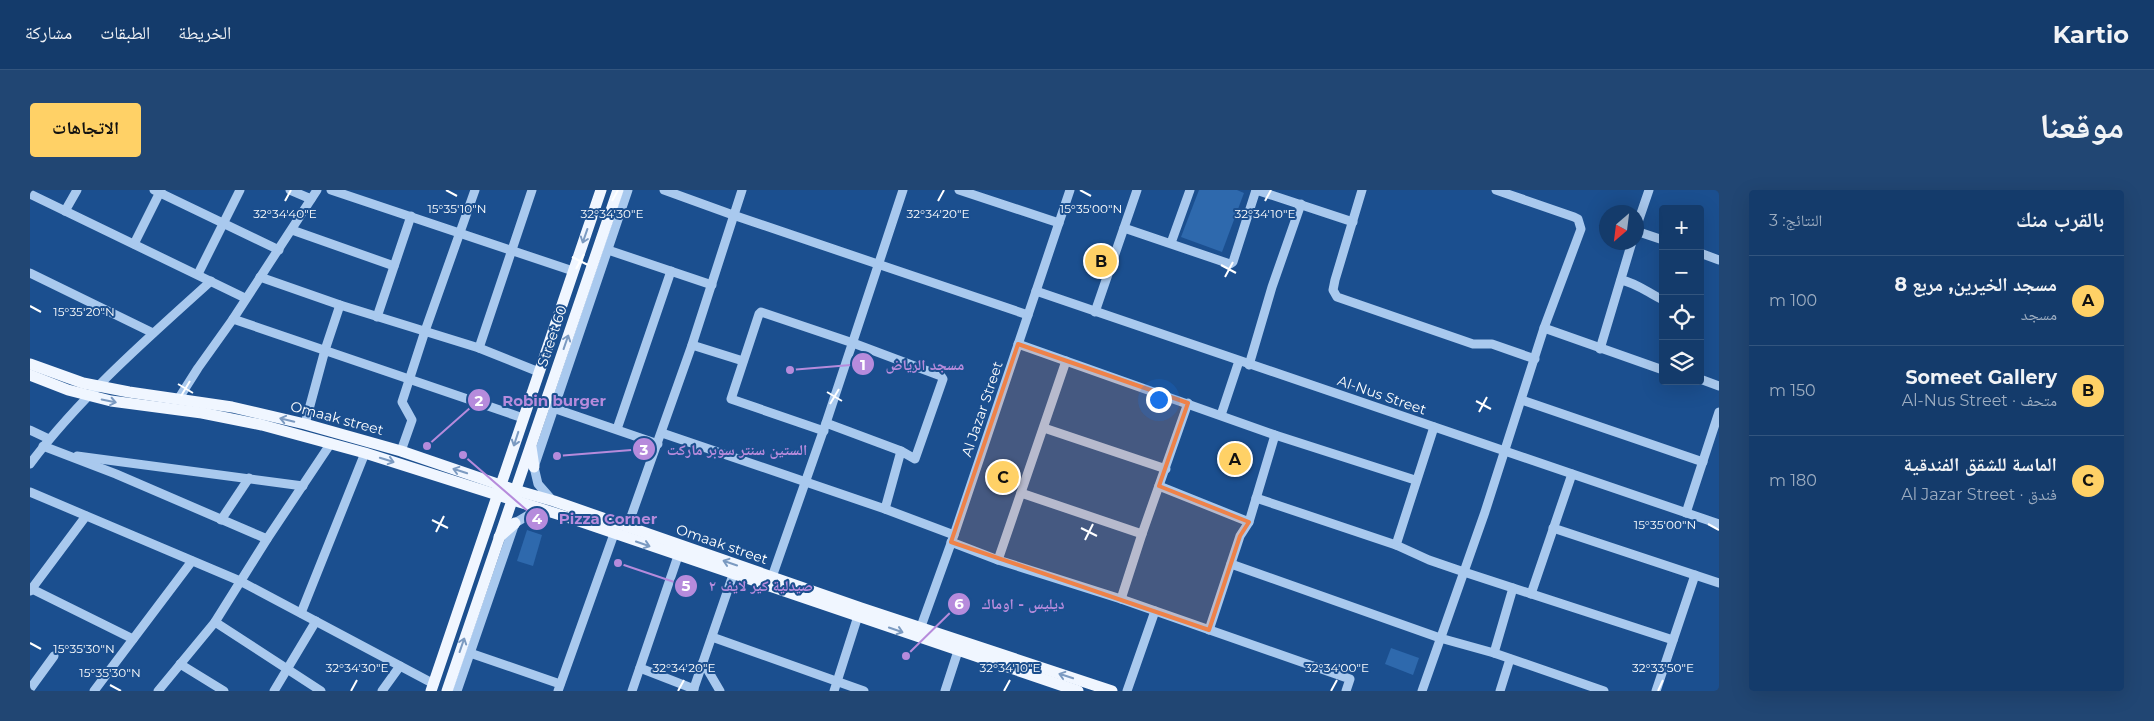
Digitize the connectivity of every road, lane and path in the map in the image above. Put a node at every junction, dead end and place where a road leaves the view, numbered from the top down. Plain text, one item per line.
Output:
1 (77, 190) edge
2 (240, 190) edge
3 (290, 190) edge
4 (317, 190) edge
5 (331, 190) edge
6 (475, 190) edge
7 (532, 190) edge
8 (601, 190) edge
9 (618, 190) edge
10 (628, 190) edge
11 (664, 190) edge
12 (742, 190) edge
13 (903, 190) edge
14 (1070, 190) edge
15 (1137, 190) edge
16 (1190, 190) edge
17 (1256, 190) edge
18 (1362, 190) edge
19 (1496, 190) edge
20 (1649, 190) edge
21 (158, 191) edge
22 (964, 191) edge
23 (30, 194) edge
24 (311, 199) junction
25 (1301, 204) junction
26 (1644, 205) edge
27 (65, 212) junction
28 (733, 215) junction
29 (411, 216) junction
30 (224, 222) junction
31 (1353, 222) junction
32 (1059, 223) junction
33 (1124, 228) junction
34 (292, 230) junction
35 (460, 233) junction
36 (1644, 233) edge
37 (1659, 239) edge
38 (1171, 243) junction
39 (134, 244) junction
40 (279, 250) junction
41 (512, 250) junction
42 (608, 250) junction
43 (1630, 250) edge
44 (1704, 254) edge
45 (1719, 260) edge
46 (599, 262) junction
47 (879, 264) junction
48 (394, 266) junction
49 (573, 271) junction
50 (671, 272) junction
51 (30, 273) edge
52 (198, 274) junction
53 (260, 277) junction
54 (1621, 280) junction
55 (211, 281) junction
56 (712, 285) junction
57 (1036, 292) junction
58 (245, 298) junction
59 (1659, 298) edge
60 (340, 305) junction
61 (1095, 312) junction
62 (1028, 315) junction
63 (377, 317) junction
64 (233, 320) junction
65 (1544, 328) junction
66 (425, 331) junction
67 (153, 333) junction
68 (853, 343) junction
69 (1018, 344) junction
70 (692, 345) junction
71 (479, 348) junction
72 (1600, 348) junction
73 (324, 350) junction
74 (1535, 359) junction
75 (743, 361) junction
76 (1066, 361) junction
77 (1239, 361) junction
78 (30, 364) edge
79 (1249, 364) junction
80 (1659, 369) edge
81 (539, 372) junction
82 (30, 374) edge
83 (409, 379) junction
84 (1704, 380) edge
85 (1719, 386) edge
86 (99, 387) junction
87 (90, 396) junction
88 (178, 398) junction
89 (1522, 400) junction
90 (1188, 403) junction
91 (553, 408) junction
92 (1719, 412) edge
93 (1221, 415) junction
94 (522, 418) junction
95 (305, 424) junction
96 (825, 427) junction
97 (1434, 427) junction
98 (1044, 428) junction
99 (617, 429) junction
100 (30, 430) edge
101 (662, 433) junction
102 (1274, 435) junction
103 (46, 443) junction
104 (331, 443) junction
105 (530, 444) junction
106 (658, 444) junction
107 (901, 451) junction
108 (1504, 451) junction
109 (401, 452) junction
110 (365, 453) junction
111 (65, 454) junction
112 (1703, 462) junction
113 (30, 464) edge
114 (534, 467) junction
115 (1166, 470) junction
116 (1572, 474) junction
117 (478, 477) junction
118 (249, 478) junction
119 (1416, 480) junction
120 (806, 482) junction
121 (303, 486) junction
122 (1159, 486) junction
123 (474, 489) junction
124 (499, 490) junction
125 (30, 492) edge
126 (1020, 493) junction
127 (513, 495) junction
128 (1256, 498) junction
129 (554, 501) junction
130 (885, 509) junction
131 (545, 510) junction
132 (1686, 513) junction
133 (86, 516) junction
134 (221, 520) junction
135 (1249, 522) junction
136 (515, 523) junction
137 (1719, 524) edge
138 (628, 528) junction
139 (1554, 528) junction
140 (614, 534) junction
141 (1142, 534) junction
142 (498, 538) junction
143 (267, 539) junction
144 (953, 539) junction
145 (1396, 545) junction
146 (678, 556) junction
147 (998, 560) junction
148 (192, 561) junction
149 (1231, 564) junction
150 (1464, 572) junction
151 (733, 575) junction
152 (1695, 575) junction
153 (772, 577) junction
154 (240, 581) junction
155 (1719, 583) edge
156 (467, 587) junction
157 (1513, 588) junction
158 (31, 590) edge
159 (481, 590) junction
160 (1531, 594) junction
161 (1121, 599) junction
162 (1155, 611) junction
163 (301, 613) junction
164 (858, 616) junction
165 (316, 621) junction
166 (215, 622) junction
167 (1209, 630) junction
168 (919, 632) junction
169 (712, 637) junction
170 (1440, 638) junction
171 (132, 639) junction
172 (1673, 640) junction
173 (958, 651) junction
174 (470, 653) junction
175 (1494, 654) junction
176 (54, 656) dead end
177 (1510, 659) junction
178 (703, 662) junction
179 (180, 664) junction
180 (400, 666) junction
181 (640, 668) junction
182 (287, 670) junction
183 (432, 687) edge
184 (836, 687) edge
185 (1054, 687) edge
186 (559, 688) edge
187 (30, 689) edge
188 (694, 690) edge
189 (94, 691) edge
190 (158, 691) edge
191 (224, 691) edge
192 (274, 691) edge
193 (321, 691) edge
194 (382, 691) edge
195 (447, 691) edge
196 (458, 691) edge
197 (632, 691) edge
198 (720, 691) edge
199 (864, 691) edge
200 (945, 691) edge
201 (1078, 691) edge
202 (1112, 691) edge
203 (1127, 691) edge
204 (1346, 691) edge
205 (1422, 691) edge
206 (1500, 691) edge
207 (1604, 691) edge
208 (1656, 691) edge

1 - 27 street
2 - 30 street
3 - 24 street
4 - 24 street
5 - 29 street
6 - 35 street
7 - 41 street
8 -> 49 main road, Street 60
9 - 46 main road, Street 60
10 - 42 street
11 - 28 street
12 - 28 street
13 - 47 street
14 - 32 street, Al Jazar Street
15 - 33 street
16 - 38 street
17 - 25 street
17 - 38 street
18 - 31 street
19 - 65 street
20 - 26 street
21 - 30 street
21 - 39 street
22 - 32 street
23 - 27 street
24 - 34 street
25 - 31 street
25 - 79 street
27 - 39 street
28 - 47 street
28 - 56 street
29 - 35 street
29 - 48 street
30 - 40 street
30 - 52 street
31 - 74 street
32 - 57 street, Al Jazar Street
33 - 38 street
33 - 61 street
34 - 40 street
34 - 48 street
35 - 41 street
35 - 66 street
36 - 37 street
39 - 52 street
40 - 53 street
41 - 49 street
41 - 71 street
42 - 46 street
42 - 50 street
43 - 54 street
44 - 45 street
46 - 91 street
105 -> 46 main road, Street 60
47 - 62 street
47 - 68 street
48 - 63 street
49 - 81 main road, Street 60
50 - 56 street
50 - 99 street
51 - 67 street
52 - 55 street
53 - 58 street
53 - 60 street
54 - 59 street
54 - 72 street
55 - 58 street
55 - 67 street
56 - 70 street
57 - 61 street, Al-Nus Street
57 - 62 street, Al Jazar Street
58 - 64 street
60 - 63 street
60 - 73 street
61 - 77 street, Al-Nus Street
62 - 69 street, Al Jazar Street
63 - 66 street
64 - 73 street
64 - 88 street
65 - 72 street
65 - 74 street
66 - 71 street
66 - 83 street
67 - 86 street
68 - 75 street
68 - 96 street
68 - 107 street
69 - 76 street
69 - 144 street, Al Jazar Street
70 - 75 street
70 - 101 street
71 - 81 street
72 - 80 street
73 - 83 street
73 - 95 street
74 - 89 street
75 - 96 street
76 - 90 street
76 - 98 street
77 - 79 street, Al-Nus Street
77 - 93 street
78 - 86 main road, Omaak street
79 - 97 street, Al-Nus Street
81 - 94 main road, Street 60
82 - 87 main road, Omaak street
83 - 94 street
83 - 109 street
84 - 85 street
86 - 87 street
86 - 88 main road, Omaak street
87 - 103 street
87 -> 104 main road, Omaak street
95 -> 88 main road, Omaak street
89 - 108 street
89 - 112 street
90 - 93 street
90 - 115 street
91 - 99 street
91 - 114 street
92 - 112 street
93 - 102 street
94 -> 124 main road, Street 60
95 - 109 main road, Omaak street
96 - 107 street
96 - 120 street
97 - 108 street, Al-Nus Street
97 - 119 street
98 - 115 street
98 - 126 street
99 - 106 street
100 - 103 street
101 - 106 street
101 - 120 street
102 - 119 street
102 - 128 street
103 - 111 street
103 - 113 street
104 - 110 main road, Omaak street
104 - 121 street
105 - 114 main road
105 - 127 main road, Street 60
106 - 138 street
107 - 130 street
108 - 116 street, Al-Nus Street
108 - 150 street
117 -> 109 main road, Omaak street
110 -> 123 main road, Omaak street
110 - 163 street
111 - 118 street
111 - 134 street
112 - 132 street
114 - 129 street
115 - 122 street
116 - 132 street, Al-Nus Street
116 - 139 street
117 - 123 main road
117 - 124 main road, Omaak street
118 - 121 street
118 - 134 street
119 - 145 street
120 - 130 street
120 - 153 street
121 - 143 street
122 - 135 street
122 - 141 street
123 - 124 main road, Omaak street
124 - 127 main road, Omaak street
124 - 156 main road, Street 60
125 - 133 street
126 - 141 street
126 - 147 street
127 - 129 main road, Omaak street
127 - 131 main road, Omaak street
127 - 142 main road, Street 60
128 - 135 street
128 - 145 street
129 - 138 main road, Omaak street
130 - 144 street
131 - 136 street
131 - 140 main road, Omaak street
132 - 137 street, Al-Nus Street
133 - 148 street
133 - 158 street
134 - 143 street
135 - 149 street
136 - 142 main road
136 - 174 street
153 -> 138 main road, Omaak street
139 - 152 street
139 - 160 street
140 -> 146 main road, Omaak street
140 - 186 street
141 - 161 street
142 - 159 main road, Street 60
143 - 154 street
144 - 147 street
144 - 168 street, Al Jazar Street
145 - 150 street
146 - 151 main road, Omaak street
146 - 181 street
147 - 161 street
148 - 154 street
148 - 171 street
149 - 167 street
149 - 170 street
150 - 157 street
150 - 170 street
151 - 164 main road, Omaak street
151 - 169 street
152 - 155 street
152 - 172 street
153 - 168 main road, Omaak street
154 - 163 street
154 - 166 street
156 - 159 main road
156 - 183 main road, Street 60
157 - 160 street
157 - 175 street
158 - 171 street
195 -> 159 main road, Street 60
160 - 172 street
161 - 162 street
162 - 167 street
162 - 203 street
163 - 165 street
164 -> 168 main road, Omaak street
164 - 184 street
165 - 180 street
165 - 182 street
166 - 179 street
166 - 182 street
167 - 204 street
168 - 173 main road, Omaak street
202 -> 168 main road, Omaak street
169 - 178 street
169 - 184 street
170 - 175 street
170 - 205 street
171 - 189 street
172 - 208 street
173 - 185 main road, Omaak street
173 - 200 street
174 - 186 street
174 - 196 street
175 - 177 street
176 - 187 street
177 - 206 street
177 - 207 street
178 - 188 street
178 - 198 street
179 - 190 street
179 - 191 street
180 - 183 street
180 - 194 street
181 - 188 street
181 - 197 street
182 - 192 street
182 - 193 street
184 - 199 street
185 - 201 main road, Omaak street

